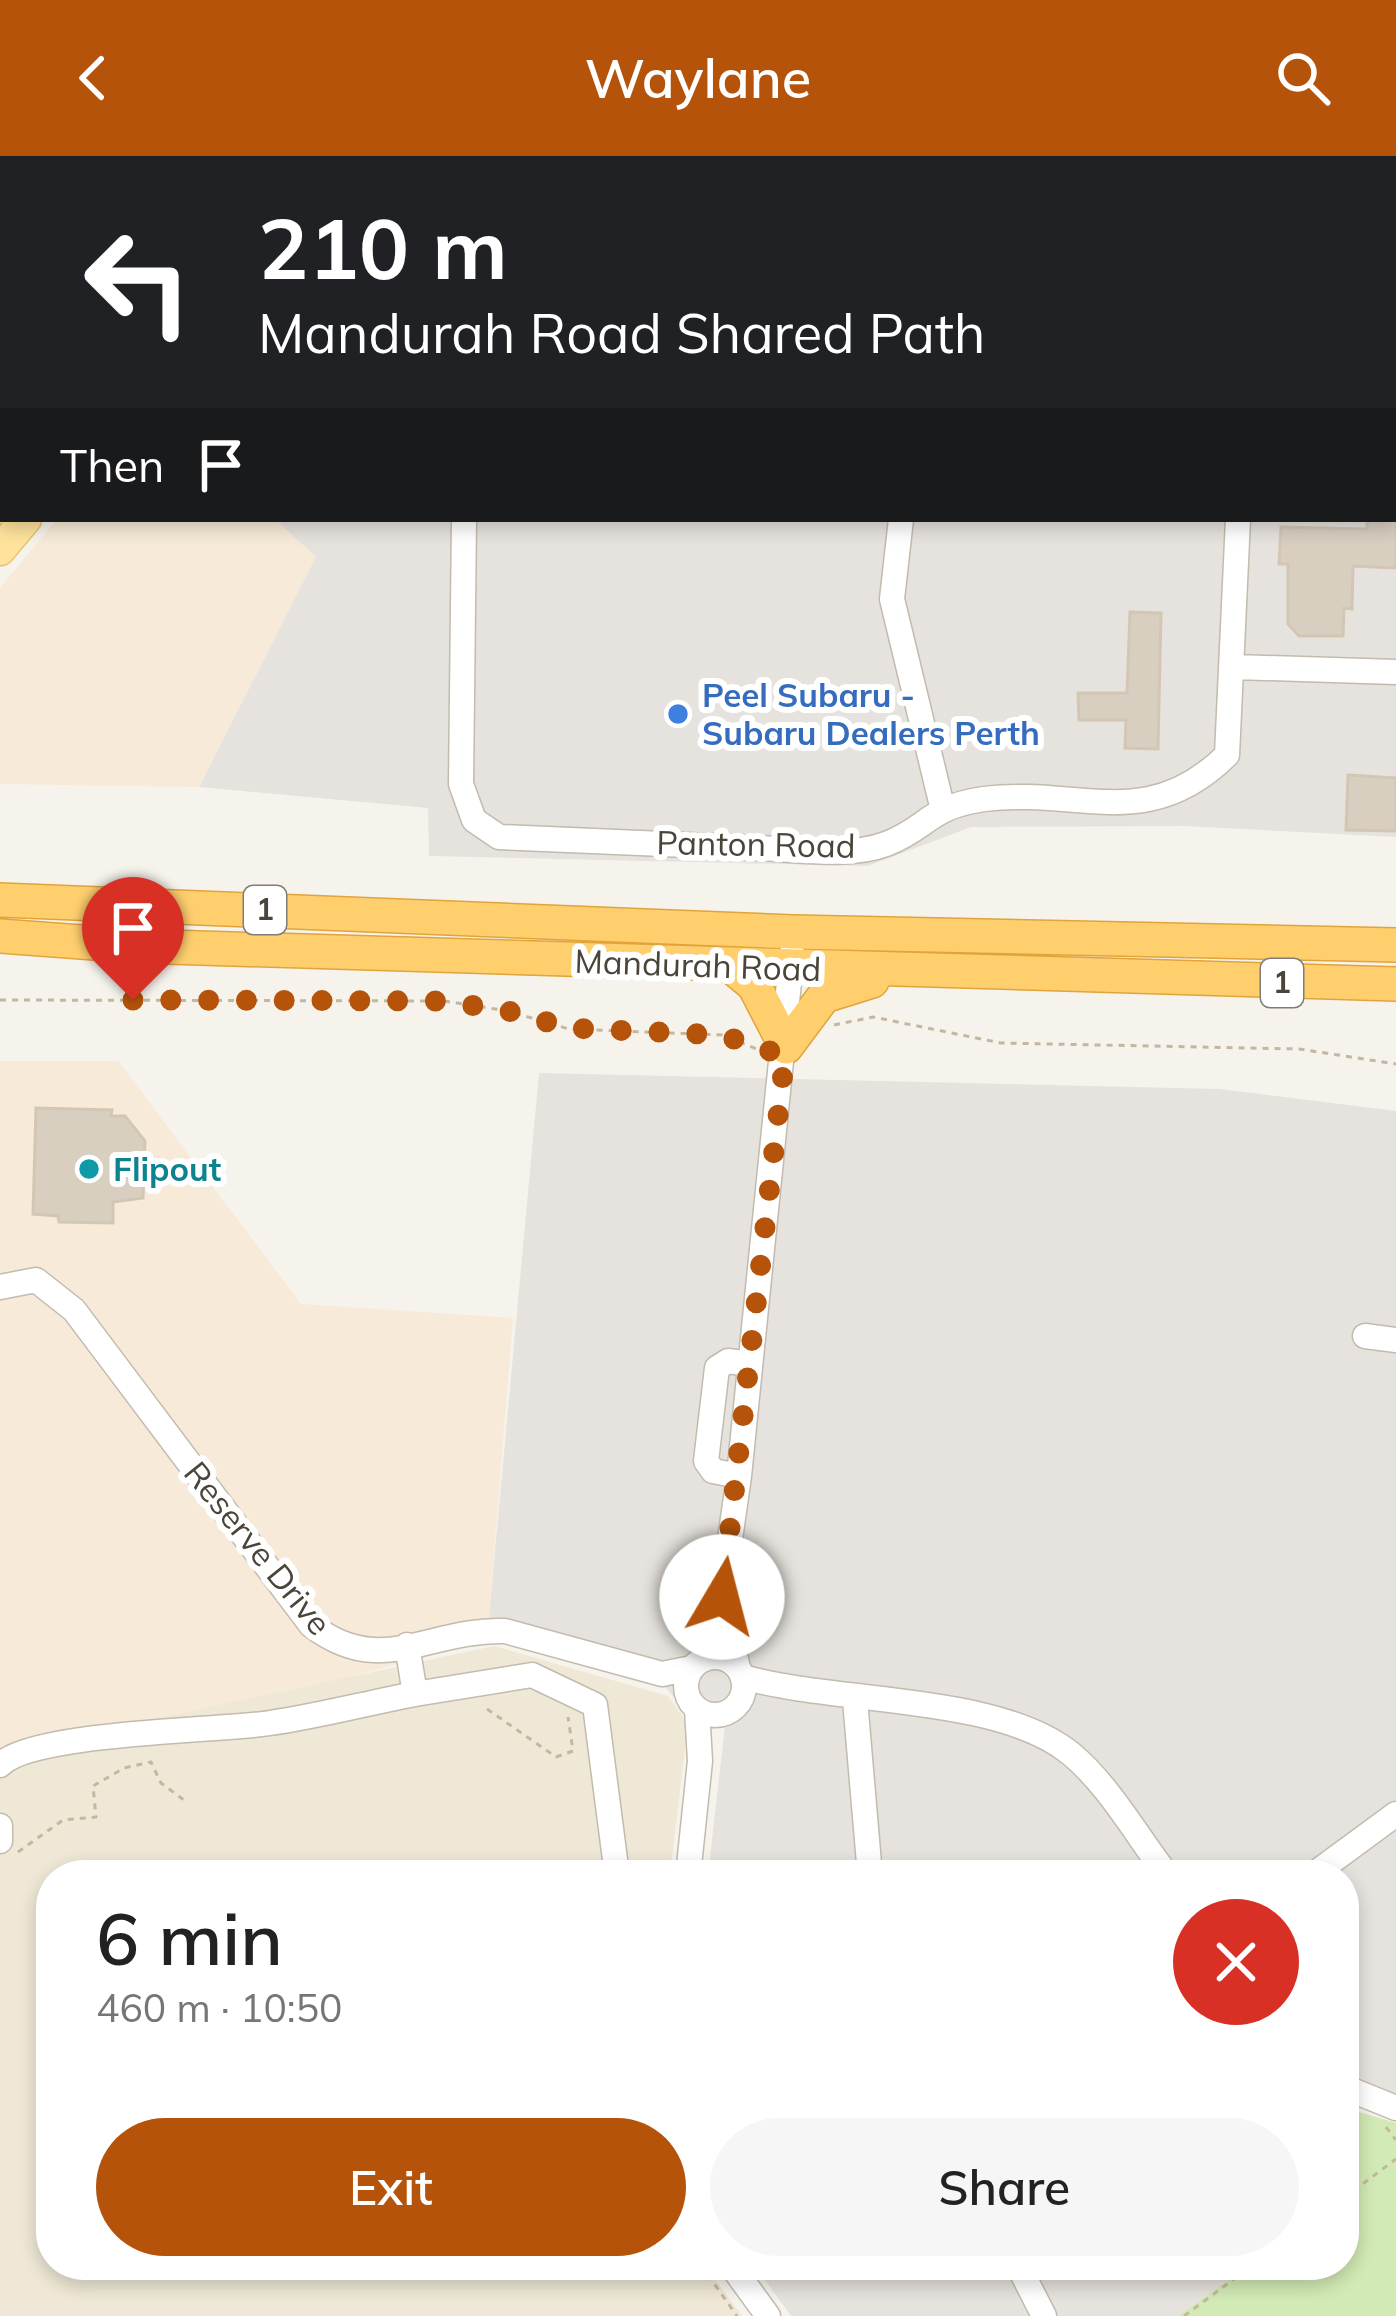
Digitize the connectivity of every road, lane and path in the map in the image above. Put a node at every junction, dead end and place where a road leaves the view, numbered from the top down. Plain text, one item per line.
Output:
1 (23, 522) edge
2 (464, 522) edge
3 (902, 522) edge
4 (1238, 522) edge
5 (0, 550) edge
6 (1235, 668) junction
7 (1396, 672) edge
8 (942, 806) junction
9 (0, 900) edge
10 (802, 932) junction
11 (0, 936) edge
12 (70, 942) junction
13 (1396, 945) edge
14 (0, 954) edge
15 (731, 966) junction
16 (800, 968) junction
17 (929, 973) junction
18 (1396, 984) edge
19 (0, 1000) edge
20 (829, 1027) dead end
21 (786, 1052) junction
22 (1396, 1064) edge
23 (0, 1287) edge
24 (1365, 1336) dead end
25 (1396, 1340) edge
26 (722, 1597) junction
27 (407, 1646) junction
28 (698, 1664) junction
29 (662, 1674) junction
30 (564, 1689) junction
31 (738, 1689) junction
32 (415, 1694) junction
33 (855, 1700) junction
34 (693, 1704) junction
35 (487, 1709) dead end
36 (700, 1761) junction
37 (0, 1765) edge
38 (184, 1800) dead end
39 (1396, 1814) edge
40 (0, 1826) edge
41 (5, 1848) edge
42 (614, 1860) edge
43 (690, 1860) edge
44 (869, 1860) edge
45 (1155, 1860) edge
46 (1333, 1860) edge
47 (1359, 2093) edge
48 (1396, 2108) edge
49 (1396, 2159) edge
50 (1359, 2187) edge
51 (711, 2280) edge
52 (741, 2280) edge
53 (1026, 2280) edge
54 (1233, 2280) edge
55 (737, 2316) edge
56 (768, 2316) edge
57 (1044, 2316) edge
58 (1184, 2316) edge

1 - 5 main road
2 - 8 street, Panton Road
3 - 8 street
4 - 6 street, Panton Road
6 - 7 street
6 - 8 street, Panton Road
9 - 10 highway, Mandurah Road / 1
10 - 13 highway, Mandurah Road / 1
10 - 16 street
11 - 12 highway, Mandurah Road / 1
12 - 14 highway
12 - 15 highway, Mandurah Road / 1
15 - 16 highway, Mandurah Road / 1
15 - 21 highway
16 - 17 highway, Mandurah Road / 1
16 - 21 street
17 - 18 highway, Mandurah Road / 1
17 - 21 highway
19 - 21 path
20 - 22 path
21 - 26 street
23 - 27 street, Reserve Drive
24 - 25 street
26 - 28 street
26 - 31 street
27 - 29 street, Reserve Drive
27 - 32 street
28 - 29 street, Reserve Drive
28 - 31 street
28 - 34 street
29 - 34 street, Reserve Drive
30 - 32 street
30 - 35 path
30 - 42 street
31 - 33 street
31 - 34 street
31 - 36 street
32 - 37 street
33 - 44 street
33 - 45 street
34 - 36 street
36 - 43 street
38 - 41 path
39 - 46 street
40 - 41 street
47 - 48 street
49 - 50 path
51 - 55 path
52 - 56 street
53 - 57 street
54 - 58 path

